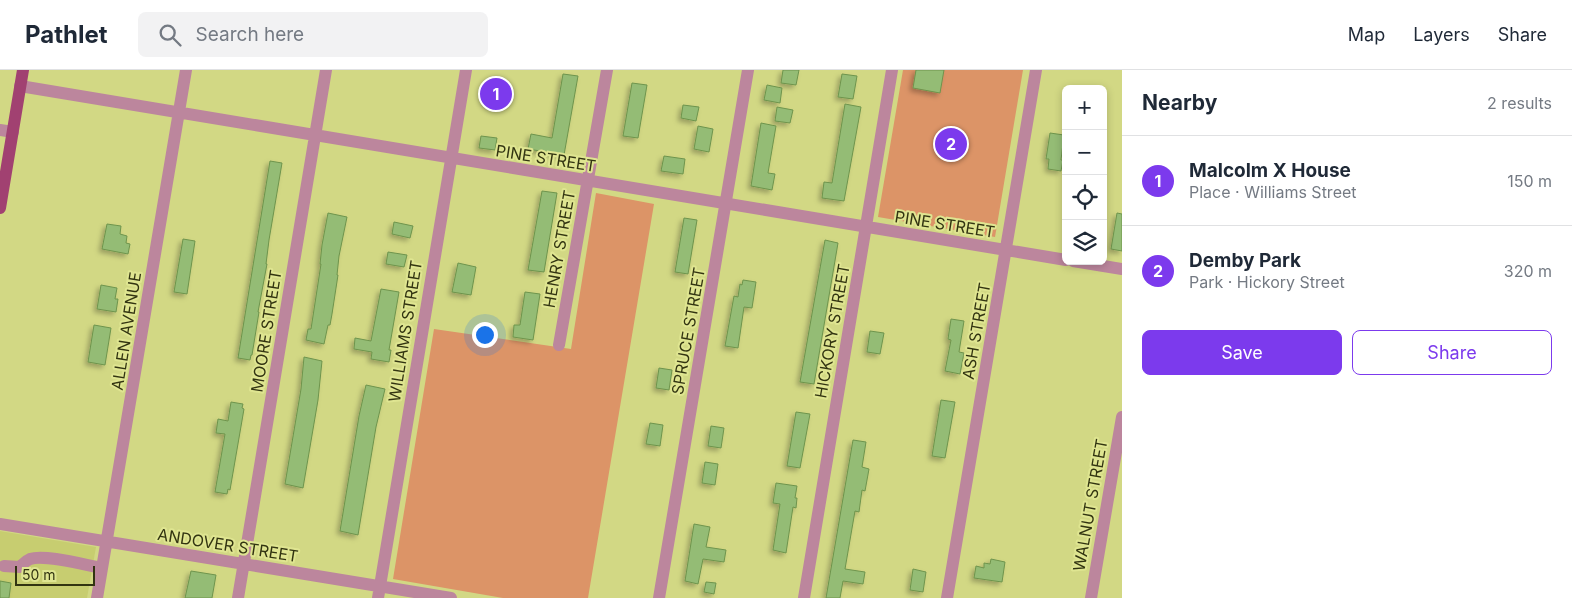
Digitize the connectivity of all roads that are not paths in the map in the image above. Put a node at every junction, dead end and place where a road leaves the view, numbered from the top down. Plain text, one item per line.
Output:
1 (23, 70) edge
2 (186, 70) edge
3 (326, 70) edge
4 (466, 70) edge
5 (606, 70) edge
6 (748, 70) edge
7 (892, 70) edge
8 (1036, 70) edge
9 (20, 86) junction
10 (178, 114) junction
11 (6, 131) edge
12 (315, 136) junction
13 (450, 159) junction
14 (587, 181) junction
15 (726, 204) junction
16 (0, 208) edge
17 (866, 227) junction
18 (1006, 250) junction
19 (1062, 259) edge
20 (1098, 265) edge
21 (1122, 269) edge
22 (559, 344) dead end
23 (1122, 417) edge
24 (0, 524) edge
25 (107, 541) junction
26 (243, 564) junction
27 (4, 566) dead end
28 (102, 568) junction
29 (379, 592) edge
30 (97, 598) edge
31 (238, 598) edge
32 (451, 598) edge
33 (660, 598) edge
34 (804, 598) edge
35 (946, 598) edge
36 (1091, 598) edge

1 - 9 main road
2 - 10 street, ALLEN AVENUE
3 - 12 street, MOORE STREET
4 - 13 street, WILLIAMS STREET
5 - 14 street, HENRY STREET
6 - 15 street, SPRUCE STREET
7 - 17 street, HICKORY STREET
8 - 18 street, ASH STREET
9 - 10 street, PINE STREET
9 - 11 main road
10 - 12 street, PINE STREET
10 - 25 street, ALLEN AVENUE
11 - 16 main road
12 - 13 street, PINE STREET
12 - 26 street, MOORE STREET
13 - 14 street, PINE STREET
13 - 29 street, WILLIAMS STREET
14 - 15 street, PINE STREET
14 - 22 street, HENRY STREET
15 - 17 street, PINE STREET
15 - 33 street, SPRUCE STREET
17 - 18 street, PINE STREET
17 - 34 street, HICKORY STREET
18 - 19 street, PINE STREET
18 - 35 street, ASH STREET
20 - 21 street
23 - 36 street, WALNUT STREET
24 - 25 street, ANDOVER STREET
25 - 26 street, ANDOVER STREET
25 - 28 street, ALLEN AVENUE
26 - 29 street, ANDOVER STREET
26 - 31 street, MOORE STREET
27 - 28 street
28 - 30 street, ALLEN AVENUE
29 - 32 street, ANDOVER STREET

